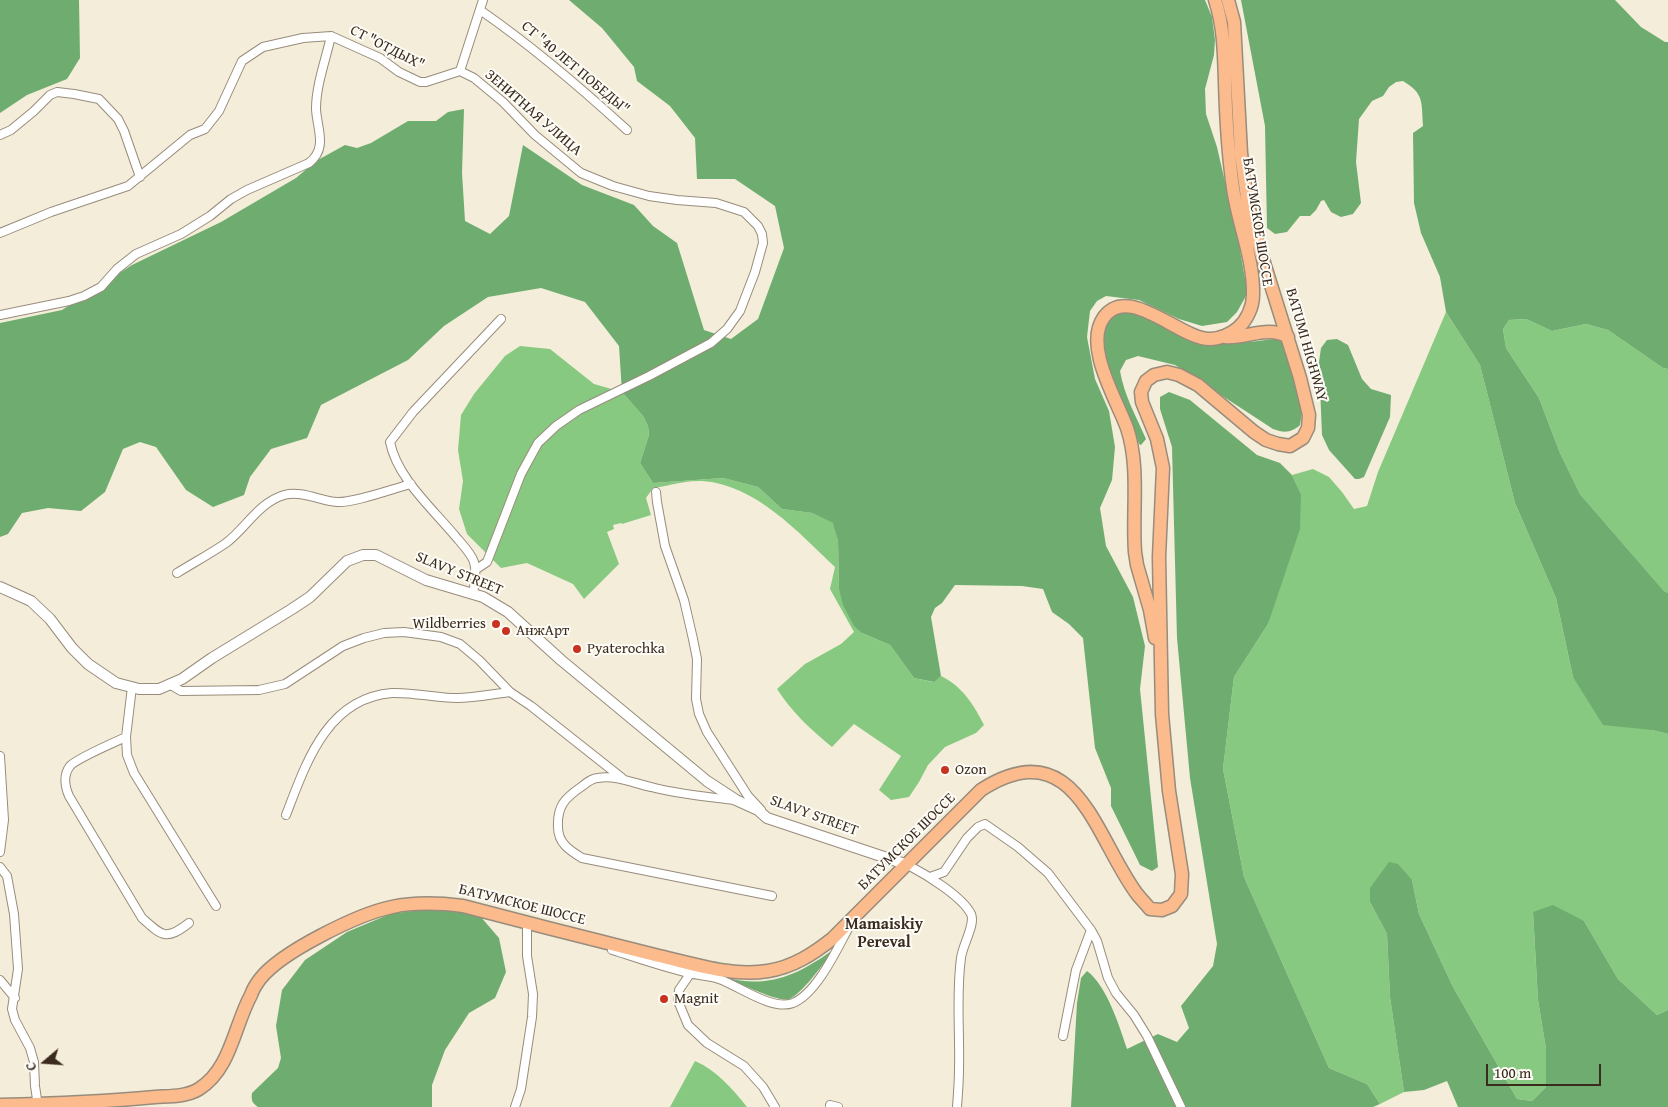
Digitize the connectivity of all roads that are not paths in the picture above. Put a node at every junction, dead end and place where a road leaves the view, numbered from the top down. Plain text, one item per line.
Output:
1 (482, 0) edge
2 (1215, 0) edge
3 (1228, 0) edge
4 (480, 10) junction
5 (331, 36) junction
6 (460, 71) junction
7 (627, 130) dead end
8 (0, 135) edge
9 (140, 177) junction
10 (0, 232) edge
11 (0, 315) edge
12 (501, 319) dead end
13 (1222, 337) junction
14 (1288, 337) junction
15 (411, 484) junction
16 (656, 492) dead end
17 (1137, 565) junction
18 (1160, 567) junction
19 (475, 570) junction
20 (177, 573) dead end
21 (0, 587) edge
22 (473, 593) junction
23 (169, 684) junction
24 (132, 687) junction
25 (510, 692) junction
26 (1162, 696) junction
27 (126, 737) junction
28 (0, 756) edge
29 (622, 778) junction
30 (736, 800) junction
31 (286, 815) dead end
32 (767, 818) junction
33 (0, 852) edge
34 (908, 865) junction
35 (0, 867) edge
36 (930, 877) junction
37 (772, 896) dead end
38 (216, 906) dead end
39 (855, 917) junction
40 (189, 922) dead end
41 (527, 923) junction
42 (1091, 930) junction
43 (608, 944) junction
44 (690, 974) junction
45 (0, 980) edge
46 (15, 998) junction
47 (1063, 1036) dead end
48 (0, 1105) edge
49 (38, 1106) edge
50 (515, 1107) edge
51 (775, 1107) edge
52 (957, 1107) edge
53 (1181, 1107) edge

1 - 4 street
2 - 13 highway, БАТУМСКОЕ ШОССЕ
3 - 14 highway, BATUMI HIGHWAY
4 - 6 street
4 - 7 street, СТ "40 ЛЕТ ПОБЕДЫ"
5 - 6 street, СТ "ОТДЫХ"
5 - 9 street
5 - 11 street
6 - 19 street, ЗЕНИТНАЯ УЛИЦА
8 - 9 street
9 - 10 street
12 - 15 street
13 - 14 highway
13 - 17 highway, БАТУМСКОЕ ШОССЕ
14 - 18 highway, BATUMI HIGHWAY
15 - 19 street
15 - 20 street
16 - 32 street
17 - 18 highway
17 - 26 highway, БАТУМСКОЕ ШОССЕ
18 - 26 highway, BATUMI HIGHWAY
19 - 22 street
21 - 24 street, SLAVY STREET
22 - 23 street, SLAVY STREET
22 - 30 street, SLAVY STREET
23 - 24 street, SLAVY STREET
23 - 25 street
24 - 27 street
25 - 29 street
25 - 31 street
26 - 34 highway, БАТУМСКОЕ ШОССЕ
27 - 38 street
27 - 40 street
28 - 33 street
29 - 30 street
29 - 37 street
30 - 32 street, SLAVY STREET
32 - 34 street, SLAVY STREET
34 - 36 street
34 - 39 highway, БАТУМСКОЕ ШОССЕ
35 - 46 street
36 - 42 street
36 - 52 street
39 - 43 highway, БАТУМСКОЕ ШОССЕ
39 - 44 street
41 - 43 highway, БАТУМСКОЕ ШОССЕ
41 - 49 highway, БАТУМСКОЕ ШОССЕ
41 - 50 street
42 - 47 street
42 - 53 street
43 - 44 street
44 - 51 street
45 - 46 street
46 - 49 street
48 - 49 highway, БАТУМСКОЕ ШОССЕ

